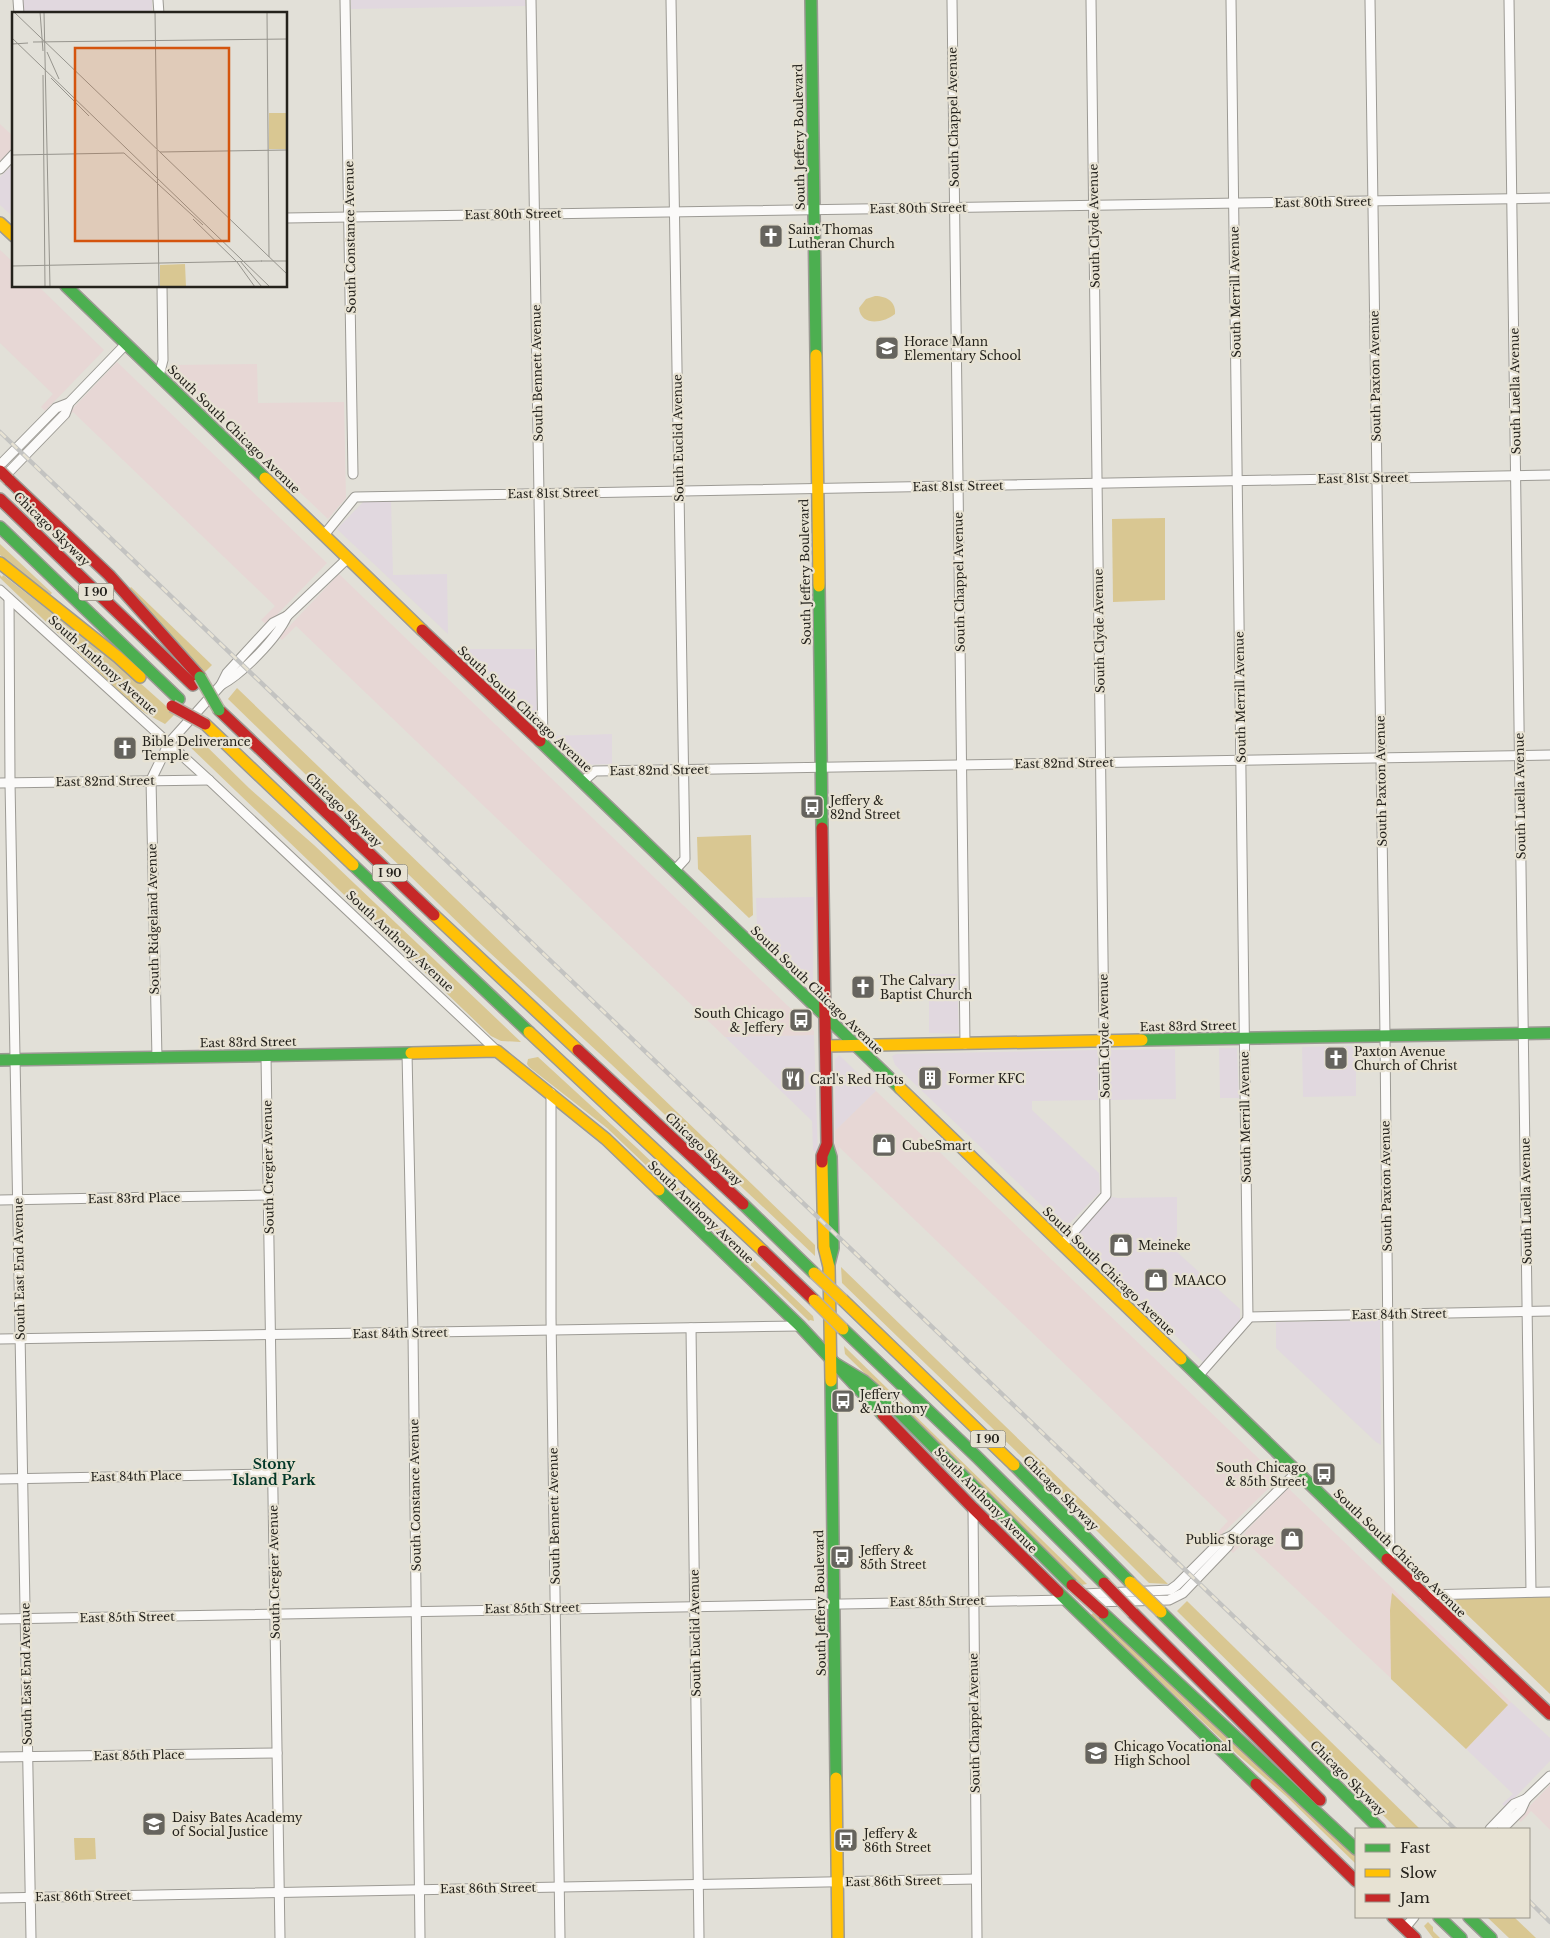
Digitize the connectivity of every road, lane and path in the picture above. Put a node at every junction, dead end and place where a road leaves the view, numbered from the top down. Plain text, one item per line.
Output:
1 (345, 0) edge
2 (531, 0) edge
3 (671, 0) edge
4 (810, 0) edge
5 (952, 0) edge
6 (1090, 0) edge
7 (1231, 0) edge
8 (1370, 0) edge
9 (1510, 0) edge
10 (12, 156) edge
11 (0, 169) edge
12 (1550, 198) edge
13 (1512, 199) junction
14 (1372, 201) junction
15 (1234, 203) junction
16 (1093, 205) junction
17 (954, 207) junction
18 (814, 210) junction
19 (674, 212) junction
20 (534, 214) junction
21 (350, 217) junction
22 (288, 218) edge
23 (0, 223) edge
24 (12, 234) edge
25 (68, 288) edge
26 (162, 288) edge
27 (126, 344) junction
28 (159, 376) junction
29 (70, 403) junction
30 (0, 465) edge
31 (0, 470) edge
32 (353, 474) dead end
33 (1550, 475) edge
34 (1516, 476) junction
35 (1376, 478) junction
36 (5, 480) edge
37 (1237, 480) junction
38 (1097, 483) junction
39 (958, 486) junction
40 (818, 488) junction
41 (679, 491) junction
42 (539, 493) junction
43 (0, 499) edge
44 (0, 527) edge
45 (324, 535) junction
46 (348, 558) junction
47 (0, 563) edge
48 (0, 590) edge
49 (9, 599) junction
50 (196, 681) junction
51 (176, 703) junction
52 (169, 743) junction
53 (543, 746) junction
54 (1520, 755) junction
55 (1550, 755) edge
56 (1381, 758) junction
57 (1241, 760) junction
58 (1101, 762) junction
59 (961, 765) junction
60 (822, 767) junction
61 (683, 770) junction
62 (151, 780) junction
63 (209, 780) junction
64 (10, 782) junction
65 (582, 782) junction
66 (0, 783) edge
67 (674, 871) junction
68 (826, 1018) junction
69 (1523, 1033) junction
70 (1550, 1033) edge
71 (1385, 1036) junction
72 (1244, 1038) junction
73 (1104, 1041) junction
74 (965, 1044) junction
75 (826, 1046) junction
76 (855, 1046) junction
77 (497, 1051) junction
78 (407, 1053) junction
79 (266, 1056) junction
80 (156, 1058) junction
81 (0, 1060) edge
82 (16, 1060) junction
83 (551, 1093) junction
84 (268, 1195) junction
85 (0, 1200) edge
86 (18, 1200) junction
87 (1062, 1244) junction
88 (1550, 1311) edge
89 (1527, 1312) junction
90 (1387, 1314) junction
91 (1248, 1316) junction
92 (800, 1326) junction
93 (691, 1328) junction
94 (552, 1331) junction
95 (413, 1333) junction
96 (270, 1336) junction
97 (21, 1338) junction
98 (0, 1339) edge
99 (831, 1360) junction
100 (1198, 1376) junction
101 (1298, 1471) junction
102 (273, 1474) junction
103 (22, 1478) junction
104 (0, 1479) edge
105 (972, 1508) junction
106 (1390, 1562) junction
107 (1531, 1592) junction
108 (1550, 1592) edge
109 (1423, 1595) junction
110 (1065, 1599) junction
111 (973, 1601) junction
112 (834, 1603) junction
113 (695, 1605) junction
114 (555, 1608) junction
115 (416, 1610) junction
116 (275, 1613) junction
117 (0, 1619) edge
118 (25, 1619) junction
119 (1550, 1714) edge
120 (277, 1752) junction
121 (0, 1757) edge
122 (28, 1757) junction
123 (1550, 1776) edge
124 (1526, 1799) junction
125 (1379, 1828) edge
126 (1491, 1828) edge
127 (1503, 1828) edge
128 (1355, 1835) edge
129 (1355, 1847) edge
130 (976, 1879) junction
131 (1355, 1880) edge
132 (837, 1882) junction
133 (698, 1884) junction
134 (559, 1887) junction
135 (419, 1889) junction
136 (280, 1893) junction
137 (30, 1897) junction
138 (0, 1898) edge
139 (1394, 1918) edge
140 (1413, 1918) edge
141 (1440, 1918) edge
142 (1470, 1918) edge
143 (1405, 1928) junction
144 (31, 1938) edge
145 (280, 1938) edge
146 (420, 1938) edge
147 (560, 1938) edge
148 (699, 1938) edge
149 (838, 1938) edge
150 (977, 1938) edge
151 (1415, 1938) edge
152 (1461, 1938) edge
153 (1492, 1938) edge

1 - 21 street, South Constance Avenue
2 - 20 street, South Bennett Avenue
3 - 19 street, South Euclid Avenue
4 - 18 main road, South Jeffery Boulevard
5 - 17 street, South Chappel Avenue
6 - 16 street, South Clyde Avenue
7 - 15 street, South Merrill Avenue
8 - 14 street, South Paxton Avenue
9 - 13 street, South Luella Avenue
10 - 11 street
12 - 13 street, East 80th Street
13 - 14 street, East 80th Street
13 - 34 street, South Luella Avenue
14 - 15 street, East 80th Street
14 - 35 street, South Paxton Avenue
15 - 16 street, East 80th Street
15 - 37 street, South Merrill Avenue
16 - 17 street, East 80th Street
16 - 38 street, South Clyde Avenue
17 - 18 street, East 80th Street
17 - 39 street, South Chappel Avenue
18 - 19 street, East 80th Street
18 - 40 main road, South Jeffery Boulevard
19 - 20 street, East 80th Street
19 - 41 street, South Euclid Avenue
20 - 21 street, East 80th Street
20 - 42 street, South Bennett Avenue
21 - 22 street, East 80th Street
21 - 32 street, South Constance Avenue
23 - 24 main road
25 - 27 main road, South South Chicago Avenue
26 - 28 street
27 - 28 main road, South South Chicago Avenue
27 - 29 street
28 - 45 main road, South South Chicago Avenue
29 - 30 street
29 - 36 street
31 - 36 main road, bridge
33 - 34 street, East 81st Street
34 - 35 street, East 81st Street
34 - 54 street, South Luella Avenue
35 - 37 street, East 81st Street
35 - 56 street, South Paxton Avenue
36 - 50 main road
37 - 38 street, East 81st Street
37 - 57 street, South Merrill Avenue
38 - 39 street, East 81st Street
38 - 58 street, South Clyde Avenue
39 - 40 street, East 81st Street
39 - 59 street, South Chappel Avenue
40 - 41 street, East 81st Street
40 - 60 main road, South Jeffery Boulevard
41 - 42 street, East 81st Street
41 - 61 street, South Euclid Avenue
42 - 45 street, East 81st Street
42 - 53 street, South Bennett Avenue
43 - 50 main road, Chicago Skyway / I 90
44 - 51 main road, I 90
45 - 46 main road, South South Chicago Avenue
46 - 52 street
46 - 53 main road, South South Chicago Avenue
47 - 51 main road
48 - 49 street, South Anthony Avenue
49 - 52 street, South Anthony Avenue
49 - 64 street, South East End Avenue
50 - 125 main road, Chicago Skyway / I 90, bridge
51 - 128 main road, I 90, bridge
52 - 62 street
52 - 63 street, South Anthony Avenue
53 - 65 main road, South South Chicago Avenue
54 - 55 street, East 82nd Street
54 - 56 street, East 82nd Street
54 - 69 street, South Luella Avenue
56 - 57 street, East 82nd Street
56 - 71 street, South Paxton Avenue
57 - 58 street, East 82nd Street
57 - 72 street, South Merrill Avenue
58 - 59 street, East 82nd Street
58 - 73 street, South Clyde Avenue
59 - 60 street, East 82nd Street
59 - 74 street, South Chappel Avenue
60 - 61 street, East 82nd Street
60 - 68 main road, South Jeffery Boulevard
61 - 65 street, East 82nd Street
61 - 67 street, South Euclid Avenue
62 - 63 street, East 82nd Street
62 - 64 street, East 82nd Street
62 - 80 street, South Ridgeland Avenue
63 - 77 street, South Anthony Avenue
64 - 66 street, East 82nd Street
64 - 82 street, South East End Avenue
65 - 67 main road, South South Chicago Avenue
67 - 68 main road, South South Chicago Avenue
68 - 75 main road, South Jeffery Boulevard
68 - 76 main road, South South Chicago Avenue
69 - 70 main road, East 83rd Street
69 - 71 main road, East 83rd Street
69 - 89 street, South Luella Avenue
71 - 72 main road, East 83rd Street
71 - 90 street, South Paxton Avenue
72 - 73 main road, East 83rd Street
72 - 91 street, South Merrill Avenue
73 - 74 main road, East 83rd Street
73 - 87 street, South Clyde Avenue
74 - 76 main road, East 83rd Street
75 - 76 main road, East 83rd Street
75 - 99 main road, South Jeffery Boulevard
76 - 87 main road, South South Chicago Avenue
77 - 78 main road, East 83rd Street
77 - 83 main road, South Anthony Avenue
78 - 79 main road, East 83rd Street
78 - 95 street, South Constance Avenue
79 - 80 main road, East 83rd Street
79 - 84 street, South Cregier Avenue
80 - 82 main road, East 83rd Street
81 - 82 main road, East 83rd Street
82 - 86 street, South East End Avenue
83 - 92 main road, South Anthony Avenue
83 - 94 street, South Bennett Avenue
84 - 86 street, East 83rd Place
84 - 96 street, South Cregier Avenue
85 - 86 street, East 83rd Place
86 - 97 street, South East End Avenue
87 - 100 main road, South South Chicago Avenue
88 - 89 street, East 84th Street
89 - 90 street, East 84th Street
89 - 107 street, South Luella Avenue
90 - 91 street, East 84th Street
90 - 106 street, South Paxton Avenue
91 - 100 street
92 - 93 street, East 84th Street
92 - 99 main road, South Anthony Avenue
93 - 94 street, East 84th Street
93 - 113 street, South Euclid Avenue
94 - 95 street, East 84th Street
94 - 114 street, South Bennett Avenue
95 - 96 street, East 84th Street
95 - 115 street, South Constance Avenue
96 - 97 street, East 84th Street
96 - 102 street, South Cregier Avenue
97 - 98 street, East 84th Street
97 - 103 street, South East End Avenue
99 - 105 main road, South Anthony Avenue
99 - 112 main road, South Jeffery Boulevard
99 - 129 main road, bridge
100 - 101 main road, South South Chicago Avenue
101 - 106 main road, South South Chicago Avenue
101 - 110 street, East 85th Street
102 - 103 street, East 84th Place
102 - 116 street, South Cregier Avenue
103 - 104 street, East 84th Place
103 - 118 street, South East End Avenue
105 - 110 main road, South Anthony Avenue
105 - 111 street, South Chappel Avenue
106 - 109 main road, South South Chicago Avenue
107 - 108 street
107 - 109 street
109 - 119 main road, South South Chicago Avenue
110 - 111 street, East 85th Street
110 - 131 main road, South Anthony Avenue
111 - 112 street, East 85th Street
111 - 130 street, South Chappel Avenue
112 - 113 street, East 85th Street
112 - 132 main road, South Jeffery Boulevard
113 - 114 street, East 85th Street
113 - 133 street, South Euclid Avenue
114 - 115 street, East 85th Street
114 - 134 street, South Bennett Avenue
115 - 116 street, East 85th Street
115 - 135 street, South Constance Avenue
116 - 118 street, East 85th Street
116 - 120 street, South Cregier Avenue
117 - 118 street, East 85th Street
118 - 122 street, South East End Avenue
120 - 122 street, East 85th Place
120 - 136 street, South Cregier Avenue
121 - 122 street, East 85th Place
122 - 137 street, South East End Avenue
123 - 124 street
124 - 126 street
124 - 127 street
130 - 132 street, East 86th Street
130 - 150 street, South Chappel Avenue
132 - 133 street, East 86th Street
132 - 149 main road, South Jeffery Boulevard
133 - 134 street, East 86th Street
133 - 148 street, South Euclid Avenue
134 - 135 street, East 86th Street
134 - 147 street, South Bennett Avenue
135 - 136 street, East 86th Street
135 - 146 street, South Constance Avenue
136 - 137 street, East 86th Street
136 - 145 street, South Cregier Avenue
137 - 138 street, East 86th Street
137 - 144 street, South East End Avenue
139 - 143 main road
140 - 143 street
141 - 152 main road
142 - 153 main road
143 - 151 main road

